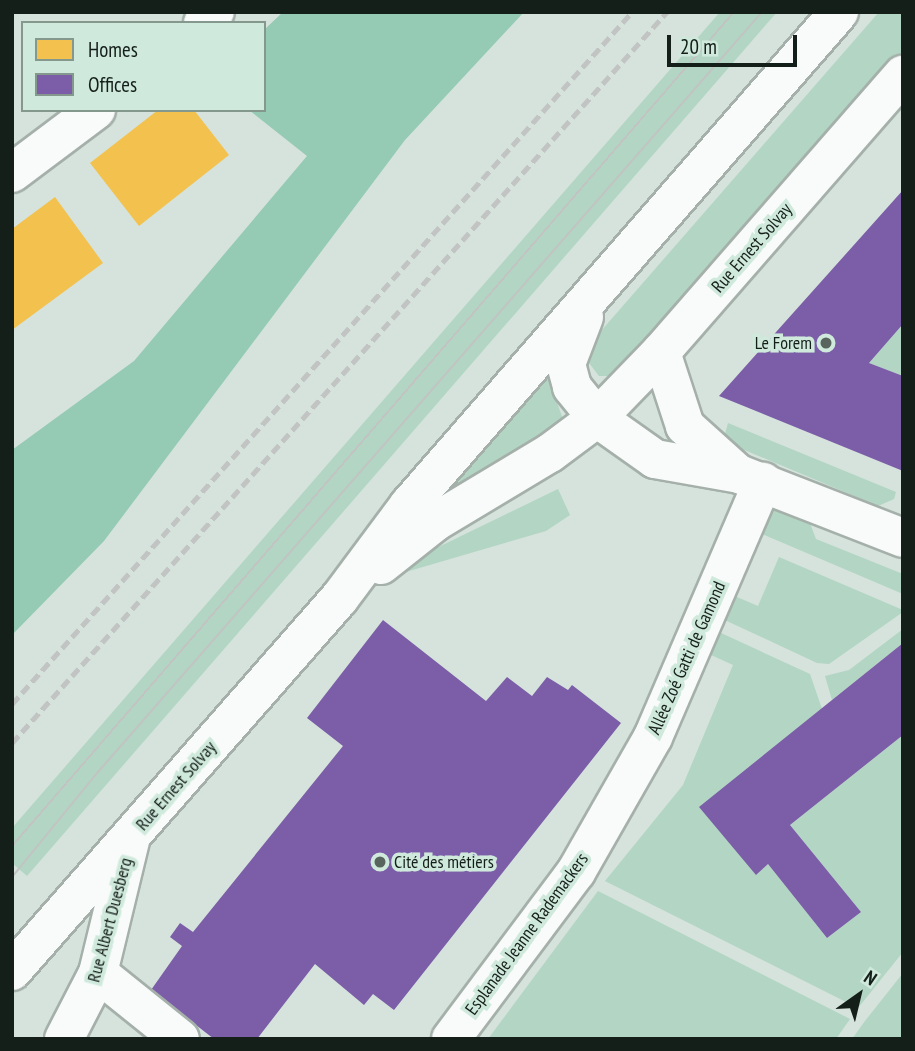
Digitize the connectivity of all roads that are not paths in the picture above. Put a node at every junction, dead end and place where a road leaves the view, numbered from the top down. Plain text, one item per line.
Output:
1 (839, 12) edge
2 (903, 75) edge
3 (93, 112) edge
4 (12, 173) edge
5 (594, 292) junction
6 (661, 352) junction
7 (597, 418) junction
8 (751, 478) junction
9 (903, 538) edge
10 (338, 599) junction
11 (601, 828) joint
12 (131, 837) junction
13 (12, 971) edge
14 (98, 973) junction
15 (64, 1039) edge
16 (180, 1039) edge
17 (451, 1039) edge

1 - 5 street, Rue Ernest Solvay
2 - 6 street, Rue Ernest Solvay
3 - 4 street
5 - 7 street, Rue Ernest Solvay
5 - 10 street, Rue Ernest Solvay
6 - 7 street, Rue Ernest Solvay
6 - 8 street
7 - 8 street
7 - 10 street, Rue Ernest Solvay
8 - 9 street
8 - 11 street, Allée Zoé Gatti de Gamond
10 - 12 street, Rue Ernest Solvay
11 - 17 street, Esplanade Jeanne Rademackers
12 - 13 street, Rue Ernest Solvay
12 - 14 street, Rue Albert Duesberg
14 - 15 street, Rue Albert Duesberg
14 - 16 street

